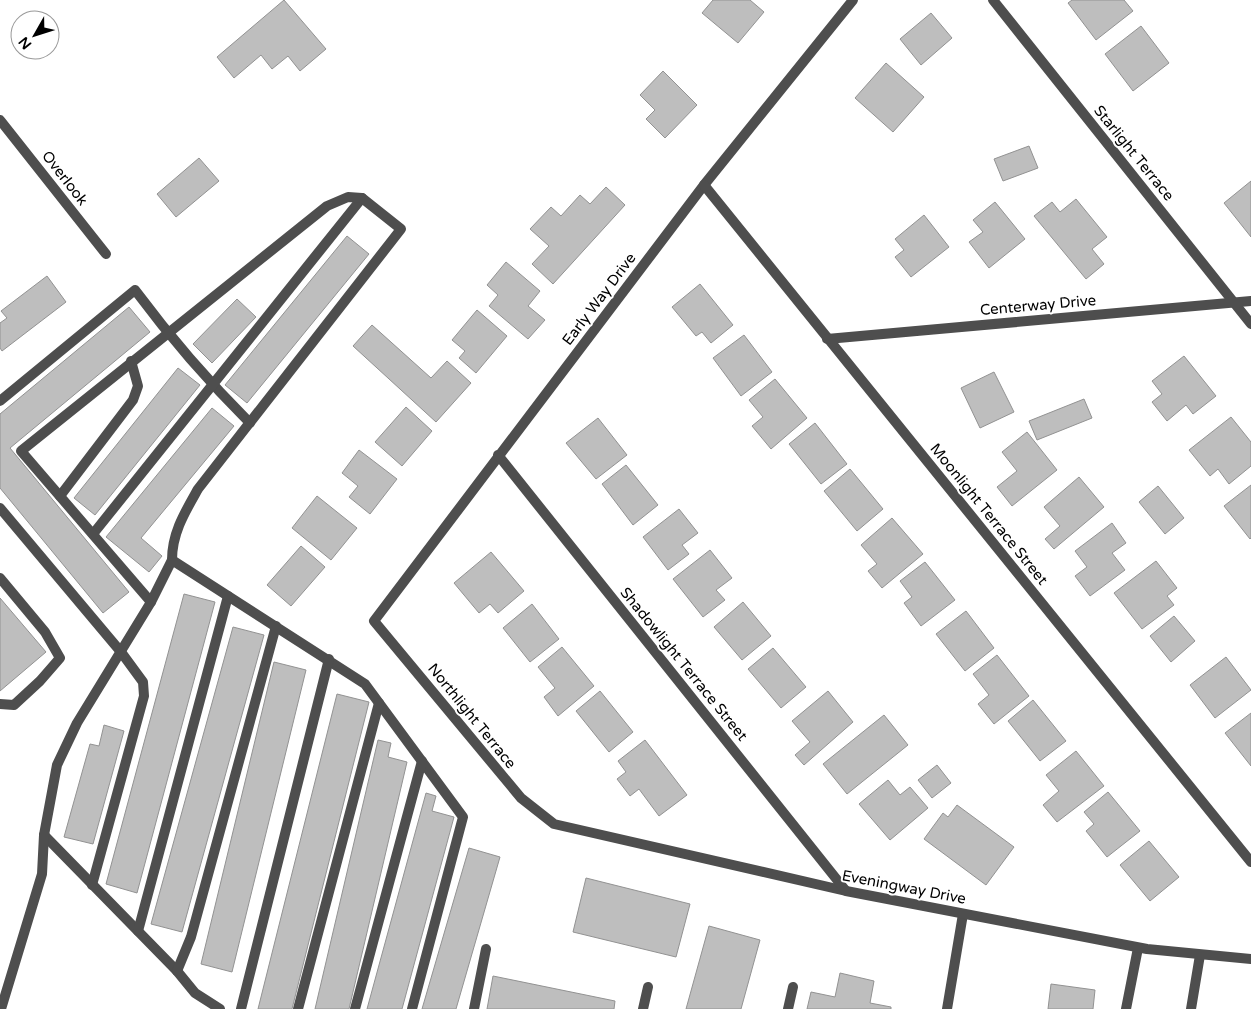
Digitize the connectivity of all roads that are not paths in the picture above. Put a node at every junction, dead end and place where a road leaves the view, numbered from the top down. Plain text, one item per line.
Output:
1 (853, 0) edge
2 (993, 0) edge
3 (0, 120) edge
4 (704, 185) junction
5 (362, 198) junction
6 (106, 254) dead end
7 (1251, 301) edge
8 (1234, 303) junction
9 (1251, 324) edge
10 (167, 332) junction
11 (827, 339) junction
12 (131, 361) junction
13 (213, 386) junction
14 (0, 401) edge
15 (250, 423) junction
16 (498, 455) junction
17 (60, 496) junction
18 (0, 508) edge
19 (93, 534) junction
20 (172, 560) junction
21 (0, 578) edge
22 (228, 596) junction
23 (151, 602) junction
24 (374, 621) joint
25 (276, 626) junction
26 (120, 652) junction
27 (329, 659) junction
28 (379, 703) junction
29 (0, 704) edge
30 (422, 761) junction
31 (554, 824) joint
32 (44, 835) junction
33 (1251, 862) edge
34 (92, 885) junction
35 (846, 891) junction
36 (964, 914) junction
37 (138, 931) junction
38 (1138, 948) junction
39 (486, 949) dead end
40 (1200, 955) junction
41 (1251, 959) edge
42 (177, 971) junction
43 (648, 987) dead end
44 (793, 987) dead end
45 (2, 1009) edge
46 (220, 1009) edge
47 (241, 1009) edge
48 (298, 1009) edge
49 (355, 1009) edge
50 (412, 1009) edge
51 (474, 1009) edge
52 (643, 1009) edge
53 (788, 1009) edge
54 (948, 1009) edge
55 (1126, 1009) edge
56 (1191, 1009) edge

1 - 4 street, Early Way Drive
2 - 8 street, Starlight Terrace
3 - 6 street, Overlook
4 - 11 street, Moonlight Terrace Street
4 - 16 street, Early Way Drive
5 - 10 street
5 - 13 street
5 - 15 street
7 - 8 street, Centerway Drive
8 - 9 street, Starlight Terrace
8 - 11 street, Centerway Drive
10 - 12 street
10 - 13 street
10 - 14 street
11 - 33 street, Moonlight Terrace Street
12 - 17 street
12 - 17 street
13 - 15 street
13 - 19 street
15 - 20 street
16 - 24 street, Early Way Drive
16 - 35 street, Shadowlight Terrace Street
17 - 19 street
18 - 26 street
19 - 23 street
20 - 22 street
20 - 23 street
21 - 29 street
22 - 25 street
22 - 37 street
23 - 26 street
24 - 31 street, Northlight Terrace
25 - 27 street
25 - 42 street
26 - 32 street
26 - 34 street
27 - 28 street
27 - 47 street
28 - 30 street
28 - 48 street
30 - 49 street
30 - 50 street
31 - 35 street, Eveningway Drive
32 - 34 street
32 - 45 street
34 - 37 street
35 - 36 street, Eveningway Drive
36 - 38 street, Eveningway Drive
36 - 54 street
37 - 42 street
38 - 40 street, Eveningway Drive
38 - 55 street
39 - 51 street
40 - 41 street, Eveningway Drive
40 - 56 street
42 - 46 street
43 - 52 street
44 - 53 street

